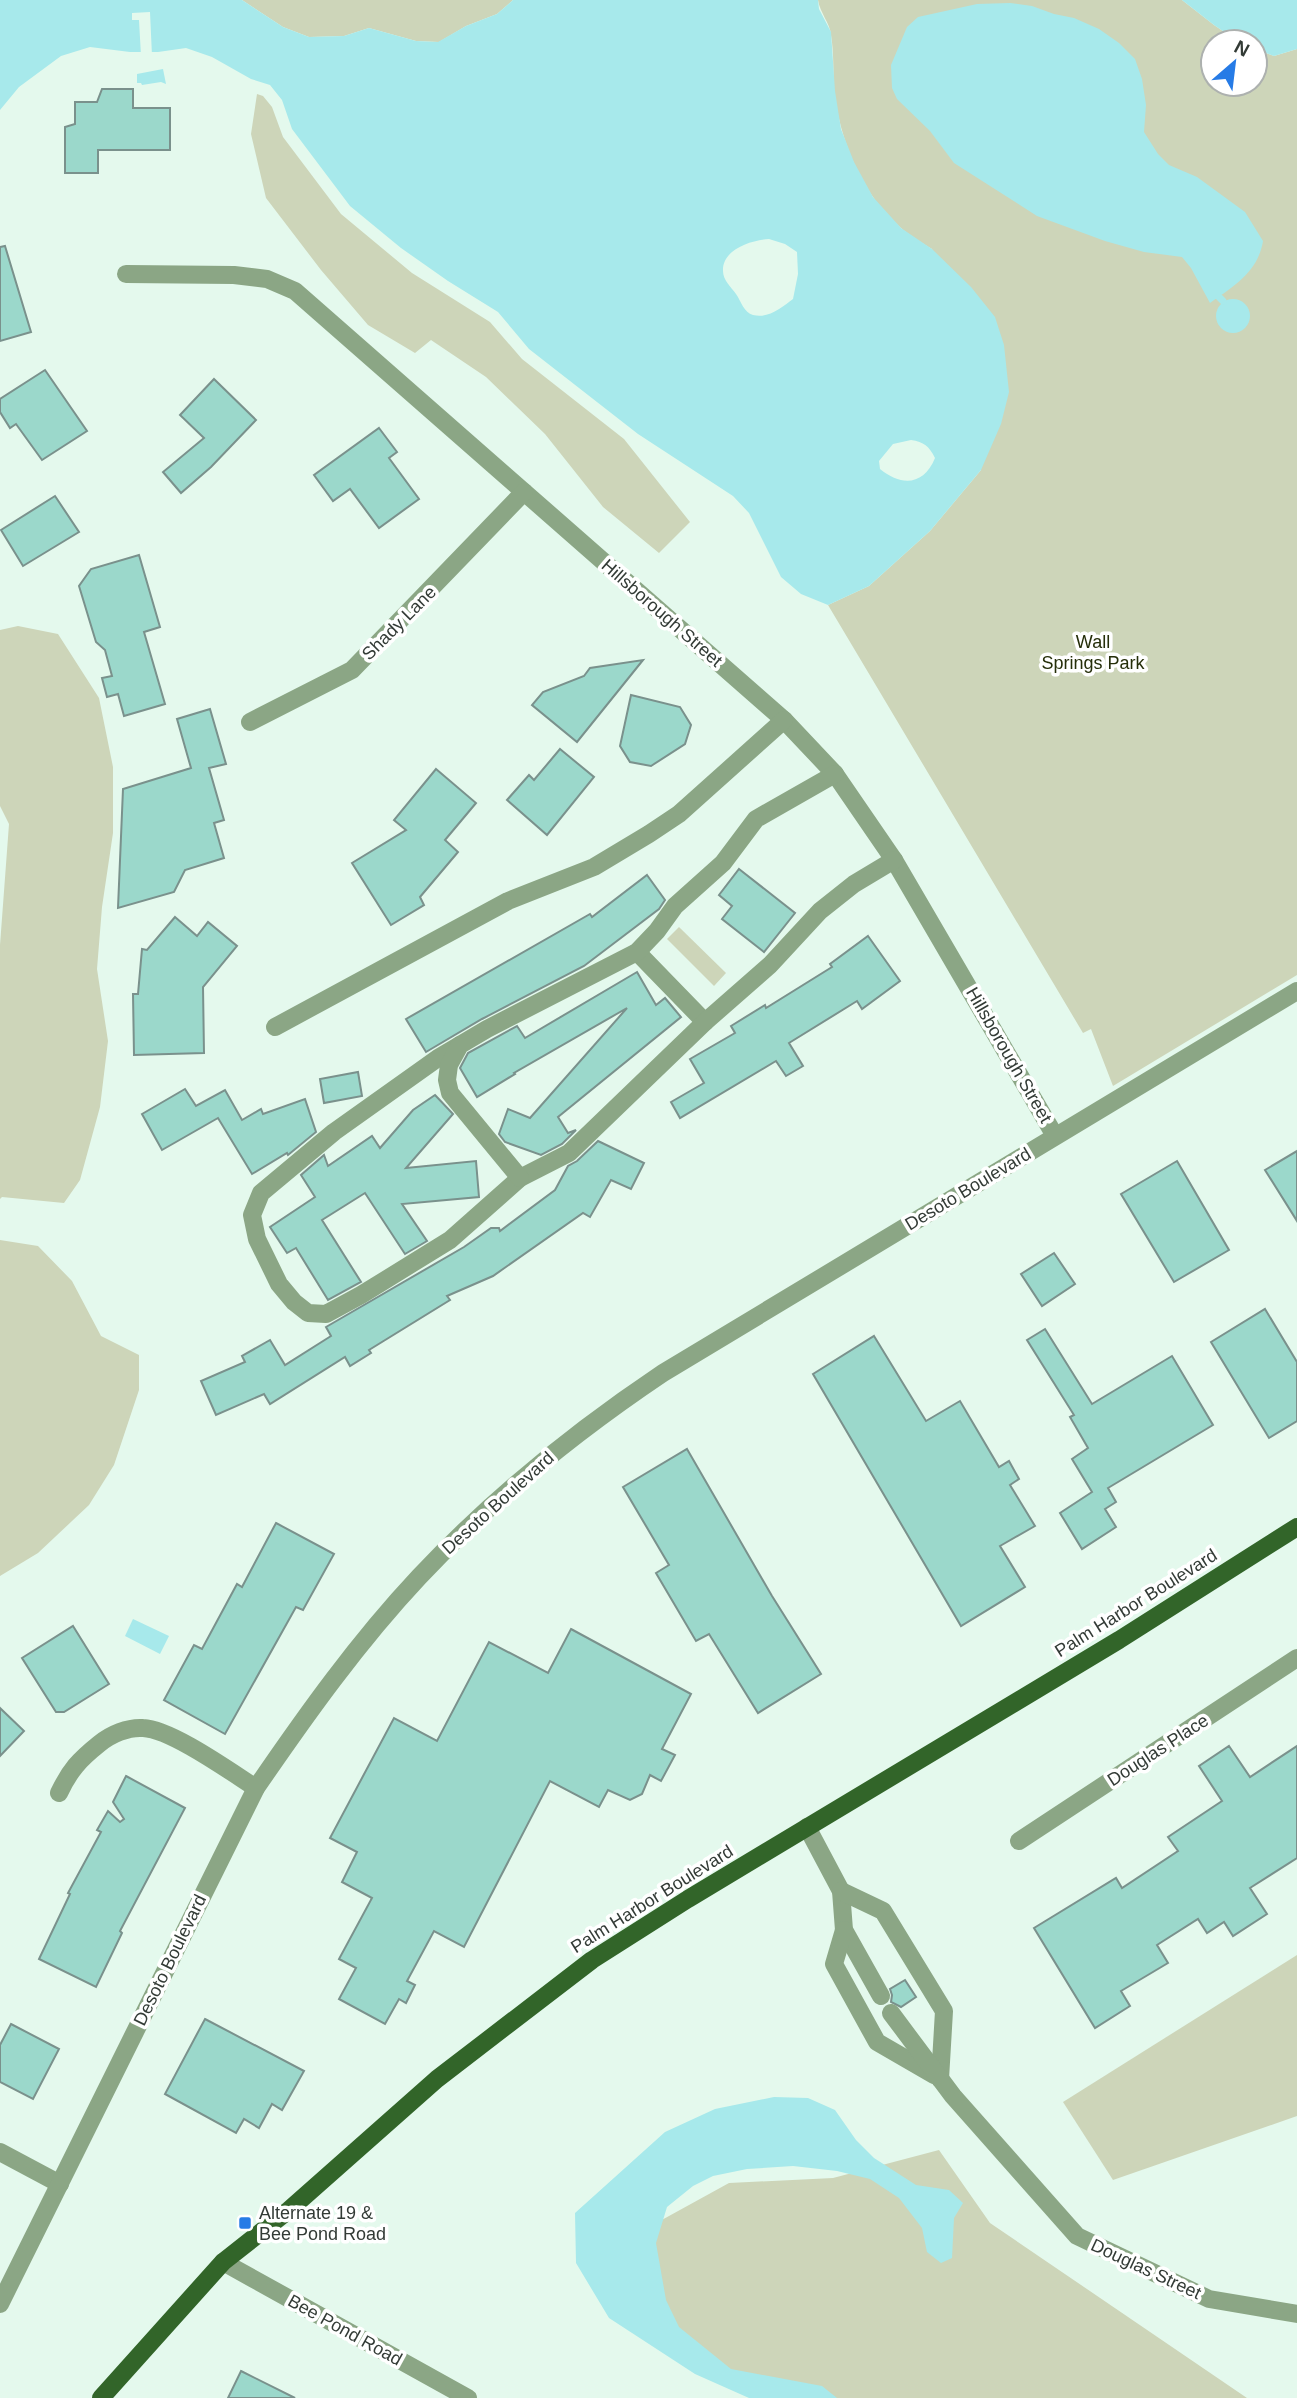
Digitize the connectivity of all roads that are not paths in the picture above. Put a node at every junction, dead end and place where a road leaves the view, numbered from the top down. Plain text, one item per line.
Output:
1 (125, 274) dead end
2 (524, 492) junction
3 (784, 720) junction
4 (250, 722) dead end
5 (835, 774) junction
6 (894, 860) junction
7 (637, 952) junction
8 (1297, 991) edge
9 (705, 1022) junction
10 (275, 1027) dead end
11 (460, 1045) junction
12 (1055, 1136) junction
13 (520, 1178) junction
14 (1297, 1527) edge
15 (1297, 1658) edge
16 (256, 1788) junction
17 (59, 1793) dead end
18 (807, 1827) junction
19 (1019, 1841) dead end
20 (841, 1891) junction
21 (844, 1930) junction
22 (881, 1996) dead end
23 (891, 2013) dead end
24 (940, 2079) junction
25 (0, 2152) edge
26 (60, 2184) junction
27 (223, 2262) junction
28 (0, 2304) edge
29 (1297, 2314) edge
30 (101, 2398) edge
31 (468, 2398) edge

1 - 2 street, Hillsborough Street
2 - 3 street, Hillsborough Street
2 - 4 street, Shady Lane
3 - 5 street, Hillsborough Street
3 - 10 street
5 - 6 street, Hillsborough Street
5 - 7 street
6 - 9 street
6 - 12 street, Hillsborough Street
7 - 9 street
7 - 11 street
8 - 12 street, Desoto Boulevard
9 - 13 street
11 - 13 street
11 - 13 street
12 - 16 street, Desoto Boulevard
14 - 18 main road, Palm Harbor Boulevard
15 - 19 street, Douglas Place
16 - 17 street
16 - 26 street, Desoto Boulevard
18 - 20 street
18 - 27 main road, Palm Harbor Boulevard
20 - 21 street
20 - 24 street
21 - 22 street
21 - 24 street
23 - 24 street, Douglas Street
24 - 29 street, Douglas Street
25 - 26 street
26 - 28 street, Desoto Boulevard
27 - 30 main road, Palm Harbor Boulevard
27 - 31 street, Bee Pond Road

